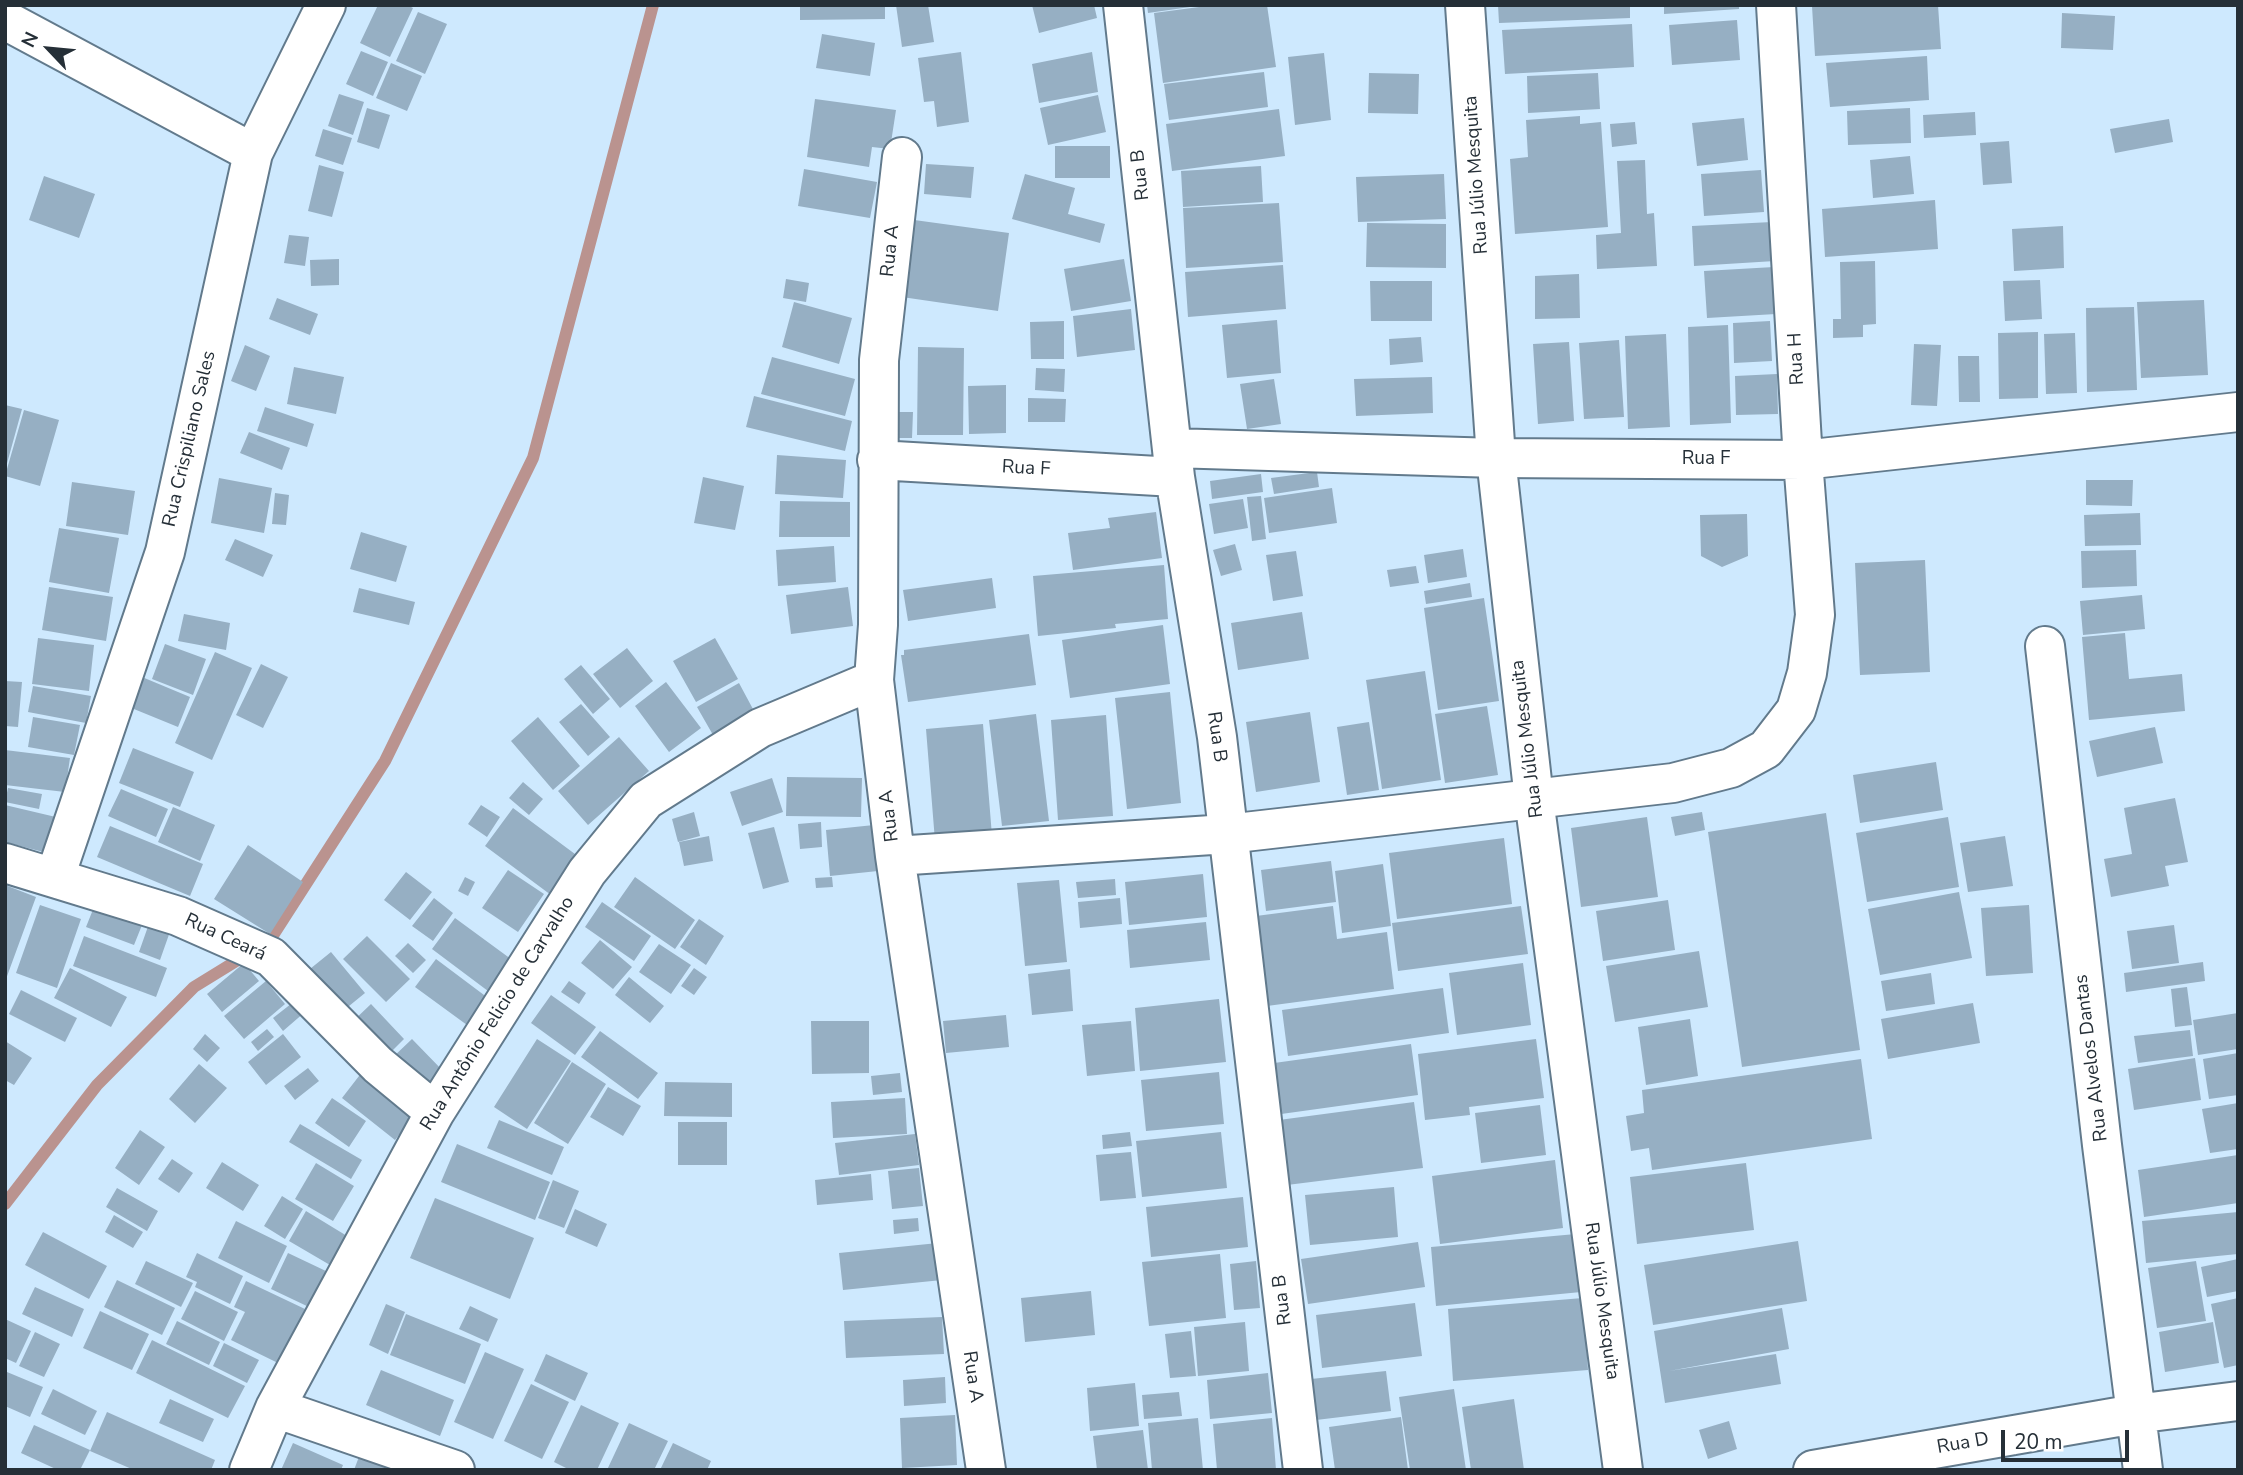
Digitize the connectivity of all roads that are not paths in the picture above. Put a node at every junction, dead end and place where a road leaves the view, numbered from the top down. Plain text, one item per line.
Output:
1 (327, 5) edge
2 (1123, 5) edge
3 (1465, 5) edge
4 (1776, 5) edge
5 (5, 20) edge
6 (253, 153) junction
7 (902, 157) dead end
8 (2238, 412) edge
9 (1496, 458) junction
10 (877, 460) junction
11 (1803, 460) junction
12 (1173, 462) junction
13 (2045, 646) dead end
14 (874, 680) junction
15 (1534, 799) junction
16 (1227, 834) junction
17 (895, 856) junction
18 (5, 863) edge
19 (55, 877) junction
20 (435, 1112) junction
21 (2238, 1401) edge
22 (275, 1408) junction
23 (2135, 1414) junction
24 (249, 1470) edge
25 (455, 1470) edge
26 (986, 1470) edge
27 (1304, 1470) edge
28 (1623, 1470) edge
29 (1812, 1470) edge
30 (2143, 1470) edge

1 - 6 street, Rua Crispiliano Sales
2 - 12 street, Rua B
3 - 9 street, Rua Júlio Mesquita
4 - 11 street, Rua H
5 - 6 street
6 - 19 street, Rua Crispiliano Sales
7 - 10 street, Rua A
8 - 11 street, Rua F
9 - 11 street, Rua F
9 - 12 street, Rua F
9 - 15 street, Rua Júlio Mesquita
10 - 12 street, Rua F
10 - 14 street, Rua A
11 - 15 street, Rua H
12 - 16 street, Rua B
13 - 23 street, Rua Alvelos Dantas
14 - 17 street, Rua A
14 - 20 street, Rua Antônio Felicio de Carvalho
15 - 16 street
15 - 28 street, Rua Júlio Mesquita
16 - 17 street
16 - 27 street, Rua B
17 - 26 street, Rua A
18 - 19 street, Rua Ceará
19 - 20 street, Rua Ceará
20 - 22 street, Rua Antônio Felicio de Carvalho
21 - 23 street, Rua D
22 - 24 street, Rua Antônio Felicio de Carvalho
22 - 25 street
23 - 29 street, Rua D
23 - 30 street, Rua Alvelos Dantas

